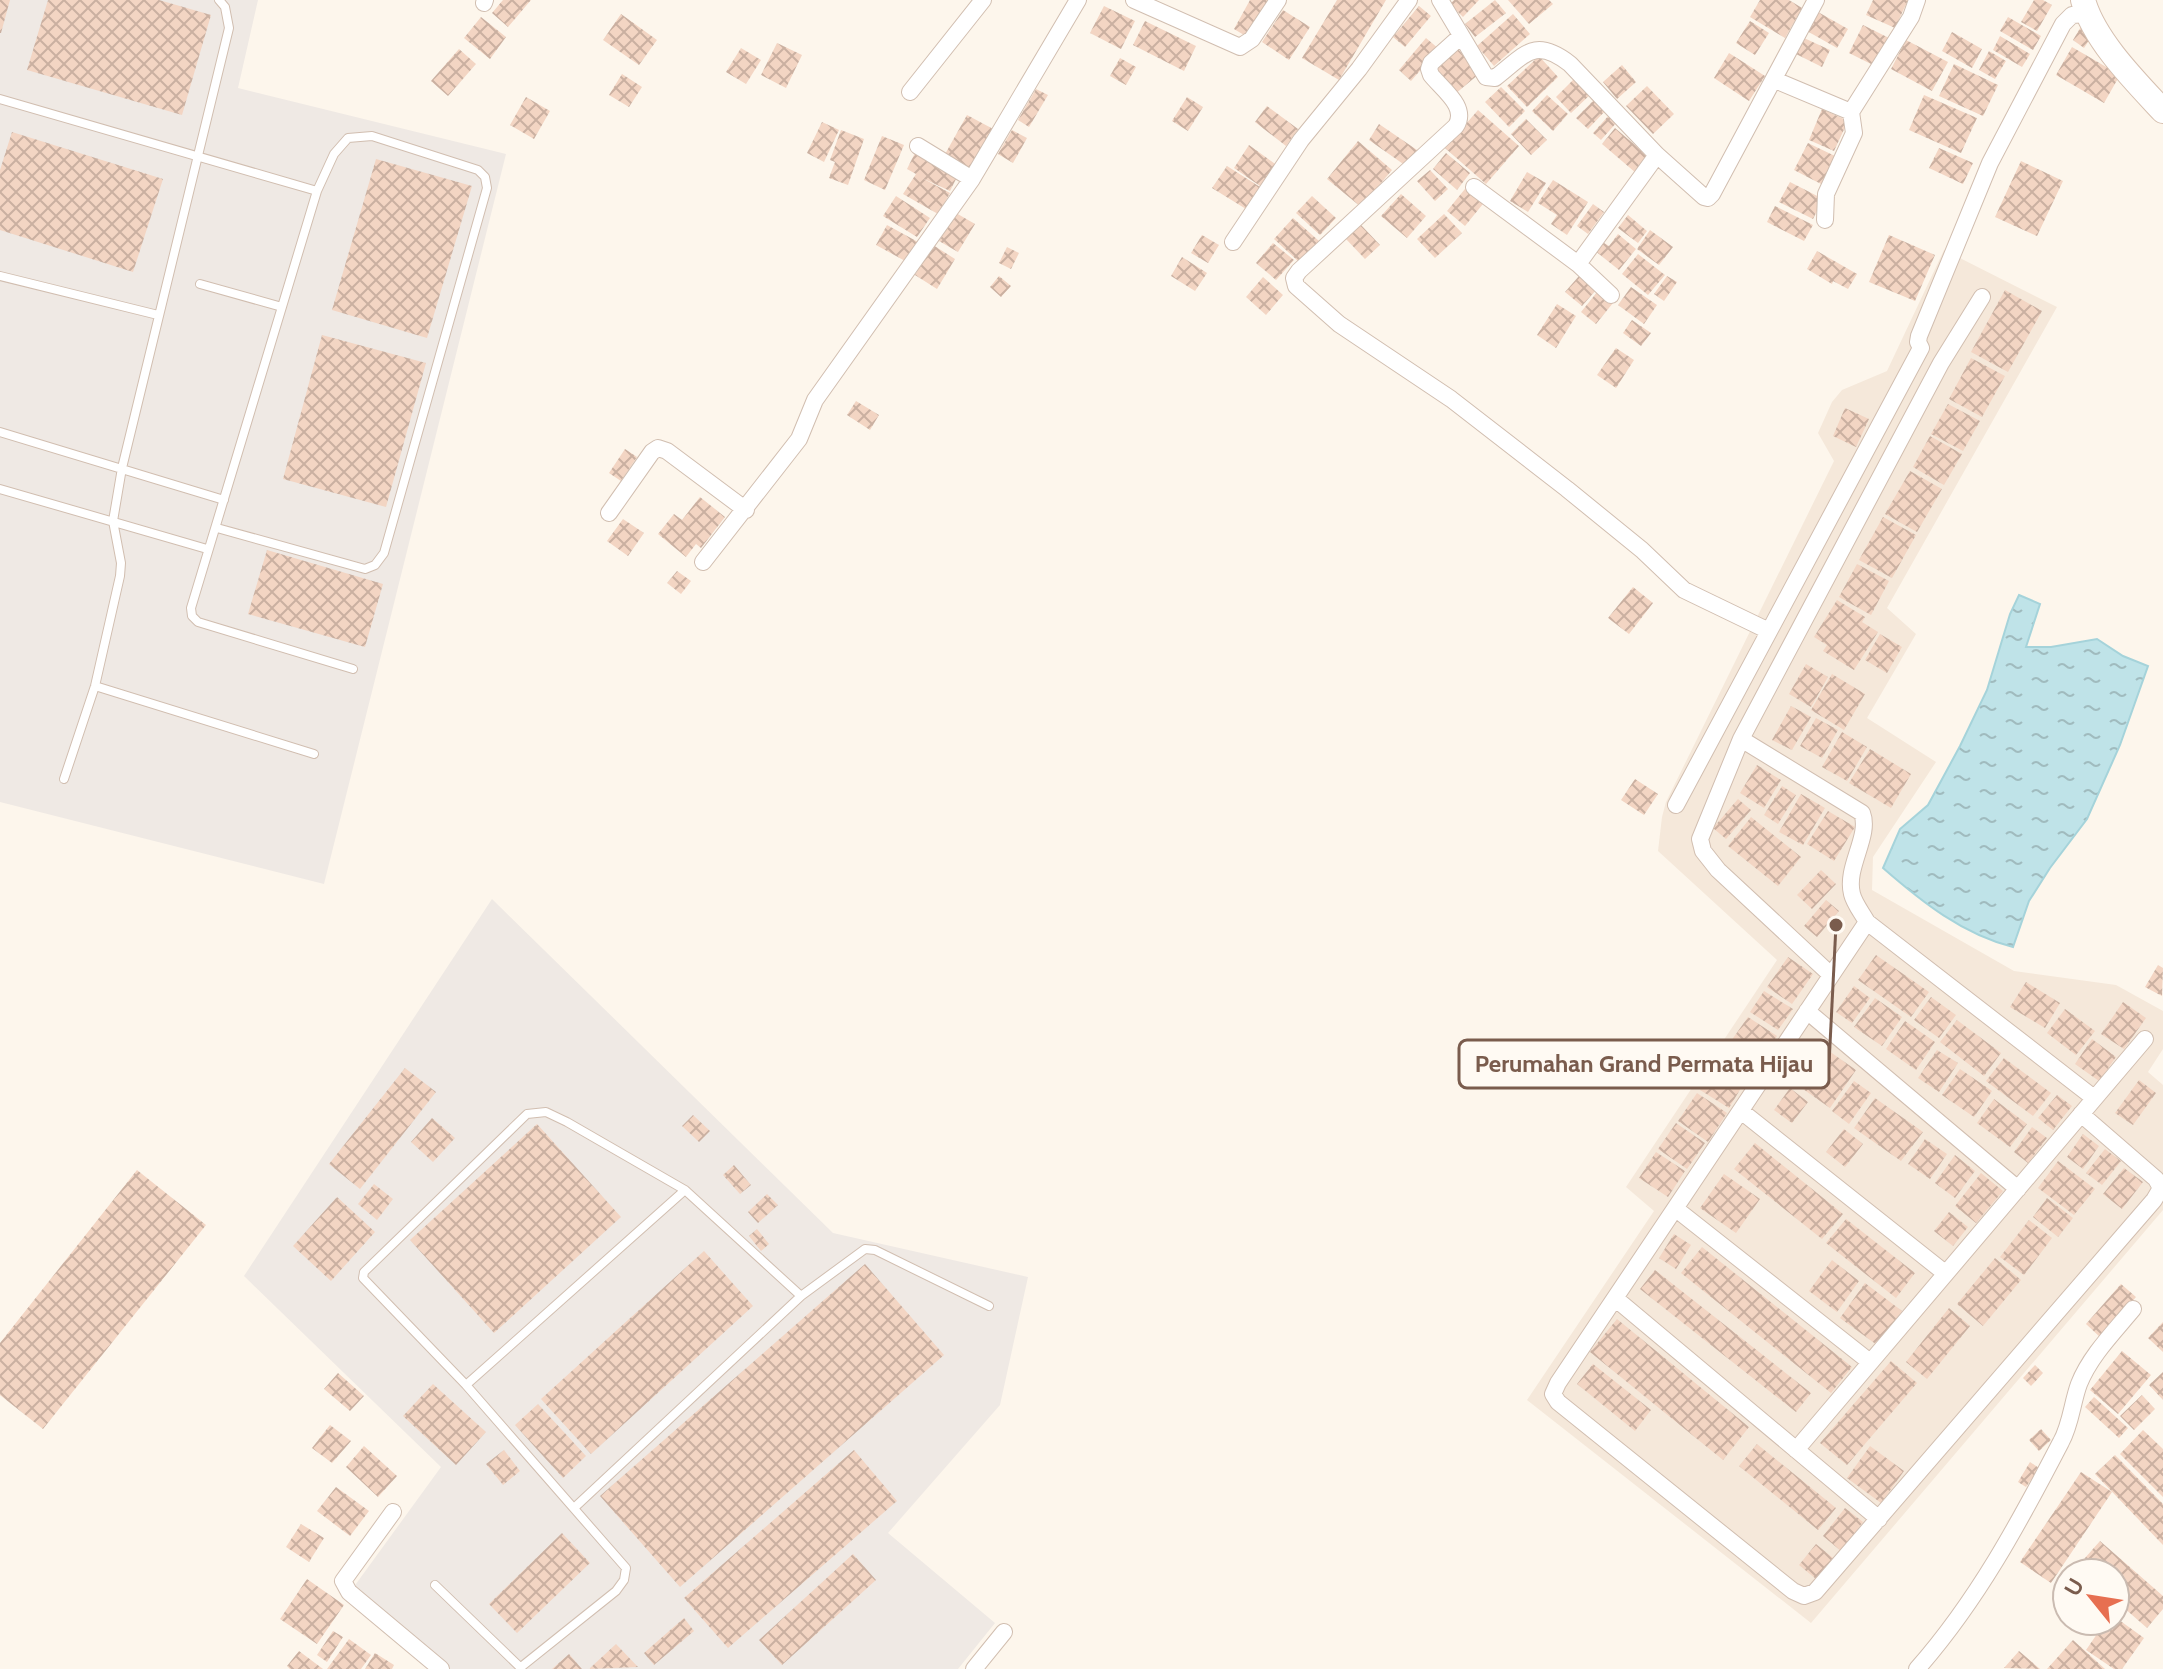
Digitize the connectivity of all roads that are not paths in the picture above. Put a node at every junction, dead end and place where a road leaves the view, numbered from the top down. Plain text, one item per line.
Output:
1 (219, 0) edge
2 (983, 0) edge
3 (1078, 0) edge
4 (1134, 0) edge
5 (1278, 0) edge
6 (1409, 0) edge
7 (1440, 0) edge
8 (1816, 0) edge
9 (1917, 0) edge
10 (2085, 7) edge
11 (1461, 36) junction
12 (1775, 80) junction
13 (910, 92) dead end
14 (0, 99) edge
15 (2163, 111) edge
16 (1851, 112) junction
17 (918, 146) dead end
18 (196, 155) junction
19 (1657, 155) junction
20 (972, 179) junction
21 (1474, 187) dead end
22 (317, 191) junction
23 (1825, 220) dead end
24 (1233, 242) dead end
25 (1578, 264) junction
26 (0, 276) edge
27 (200, 284) dead end
28 (1611, 295) dead end
29 (1982, 297) dead end
30 (282, 307) junction
31 (158, 315) junction
32 (1921, 348) junction
33 (1941, 363) junction
34 (0, 432) edge
35 (122, 468) junction
36 (0, 489) edge
37 (224, 500) junction
38 (746, 510) junction
39 (609, 513) dead end
40 (113, 521) junction
41 (217, 528) junction
42 (207, 549) junction
43 (703, 562) dead end
44 (1769, 631) junction
45 (353, 669) dead end
46 (95, 686) junction
47 (1741, 739) junction
48 (314, 754) dead end
49 (64, 779) dead end
50 (1676, 805) dead end
51 (1867, 922) junction
52 (1831, 975) junction
53 (1807, 1011) junction
54 (2145, 1039) dead end
55 (2094, 1098) junction
56 (1741, 1111) junction
57 (2081, 1114) junction
58 (2018, 1189) junction
59 (685, 1190) junction
60 (1676, 1209) junction
61 (1945, 1273) junction
62 (801, 1296) junction
63 (1616, 1299) junction
64 (989, 1306) dead end
65 (2133, 1309) dead end
66 (1870, 1362) junction
67 (466, 1385) junction
68 (1796, 1450) junction
69 (574, 1508) junction
70 (393, 1512) dead end
71 (1879, 1519) junction
72 (435, 1585) dead end
73 (1004, 1632) dead end
74 (521, 1668) edge
75 (441, 1669) edge
76 (974, 1669) edge
77 (1917, 1669) edge

1 - 18 lane
2 - 13 street
3 - 20 street
4 - 5 street
6 - 24 street
7 - 11 street
8 - 12 street
9 - 16 street
10 - 15 street
10 - 32 street
11 - 19 street
11 - 44 street
12 - 16 street
12 - 19 street
14 - 18 lane
16 - 23 street
17 - 20 street
18 - 22 lane
18 - 31 lane
19 - 25 street
20 - 38 street
21 - 25 street
22 - 30 lane
22 - 41 lane
25 - 28 street
26 - 31 lane
27 - 30 lane
29 - 33 street
30 - 37 lane
31 - 35 lane
32 - 33 street
32 - 44 street
33 - 47 street
34 - 35 lane
35 - 37 lane
35 - 40 lane
36 - 40 lane
37 - 41 lane
38 - 39 street
38 - 43 street
40 - 42 lane
40 - 46 lane
41 - 42 lane
42 - 45 lane
44 - 50 street
46 - 48 lane
46 - 49 lane
47 - 51 street
47 - 52 street
51 - 52 street
51 - 55 street
52 - 53 street
53 - 56 street
53 - 58 street
54 - 55 street
55 - 57 street
56 - 60 street
56 - 61 street
57 - 58 street
57 - 71 street
58 - 61 street
59 - 62 lane
59 - 67 lane
59 - 67 lane
60 - 63 street
60 - 66 street
61 - 66 street
62 - 64 lane
62 - 69 lane
63 - 68 street
63 - 71 street
65 - 77 street
66 - 68 street
67 - 69 lane
68 - 71 street
69 - 74 lane
70 - 75 street
72 - 74 lane
73 - 76 street

